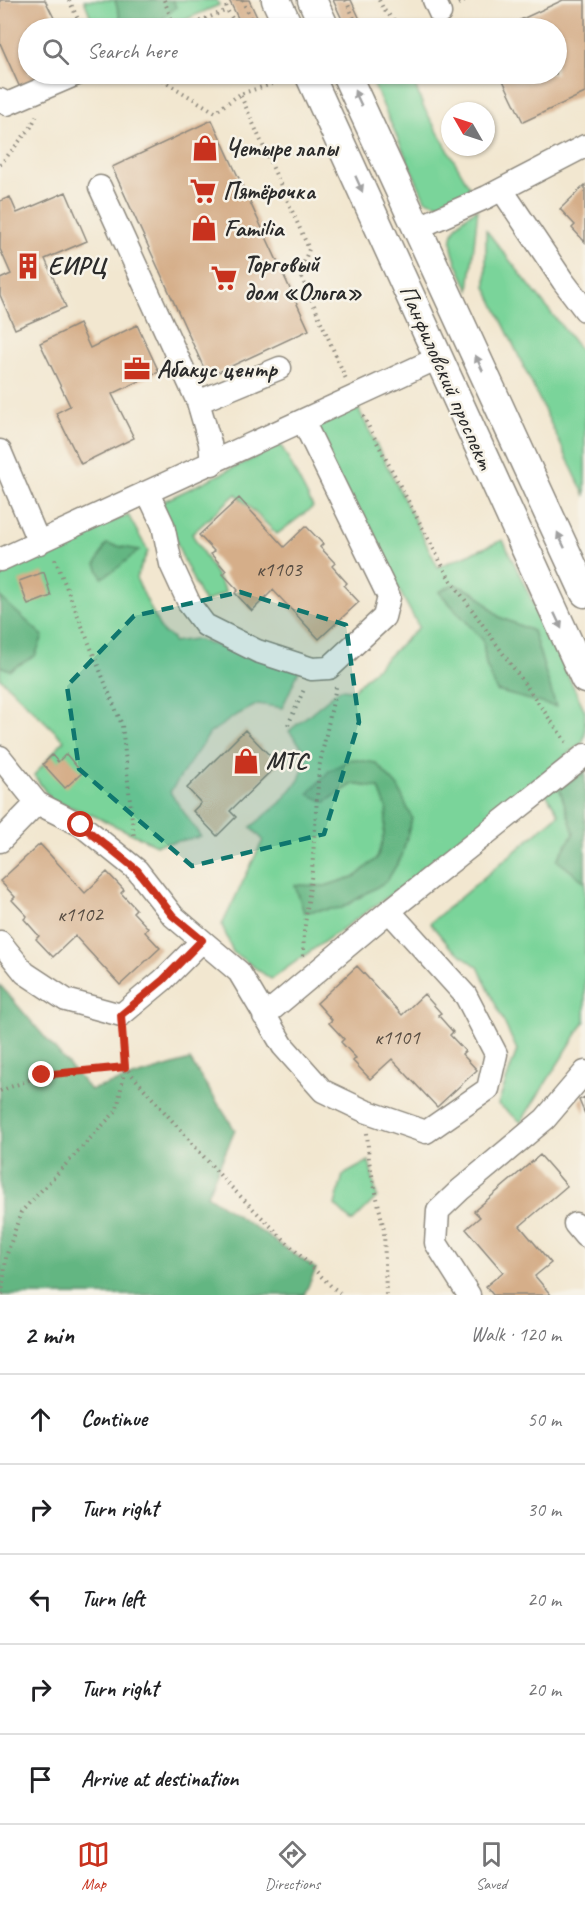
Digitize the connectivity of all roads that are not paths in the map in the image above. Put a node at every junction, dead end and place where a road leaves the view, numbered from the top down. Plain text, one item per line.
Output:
1 (276, 0) edge
2 (312, 0) edge
3 (284, 18) edge
4 (321, 18) edge
5 (53, 84) edge
6 (314, 84) edge
7 (351, 84) edge
8 (0, 100) edge
9 (585, 146) edge
10 (100, 187) dead end
11 (502, 189) junction
12 (417, 228) junction
13 (585, 310) edge
14 (438, 358) junction
15 (280, 368) dead end
16 (198, 402) junction
17 (303, 422) junction
18 (0, 451) edge
19 (212, 464) junction
20 (148, 493) junction
21 (43, 541) junction
22 (0, 560) edge
23 (585, 593) edge
24 (585, 679) edge
25 (0, 757) edge
26 (582, 758) edge
27 (37, 803) junction
28 (0, 841) edge
29 (389, 911) junction
30 (202, 940) junction
31 (0, 942) edge
32 (264, 1016) junction
33 (585, 1072) edge
34 (469, 1295) edge

1 - 3 main road
2 - 4 main road
5 - 8 lane
6 -> 14 main road, Панфиловский проспект
12 -> 7 main road, Панфиловский проспект
9 - 11 lane
10 - 16 lane
11 - 12 lane
11 - 13 lane
23 -> 12 main road, Панфиловский проспект
14 - 17 lane
14 -> 24 main road, Панфиловский проспект
15 - 16 lane
16 - 19 lane
17 - 19 lane
17 - 20 lane
18 - 21 lane
19 - 20 lane
20 - 21 lane
21 - 22 lane
25 - 27 lane
26 - 29 lane
27 - 28 lane
27 - 30 lane
29 - 32 lane
29 - 32 lane
30 - 31 lane
30 - 32 lane
33 - 34 lane

